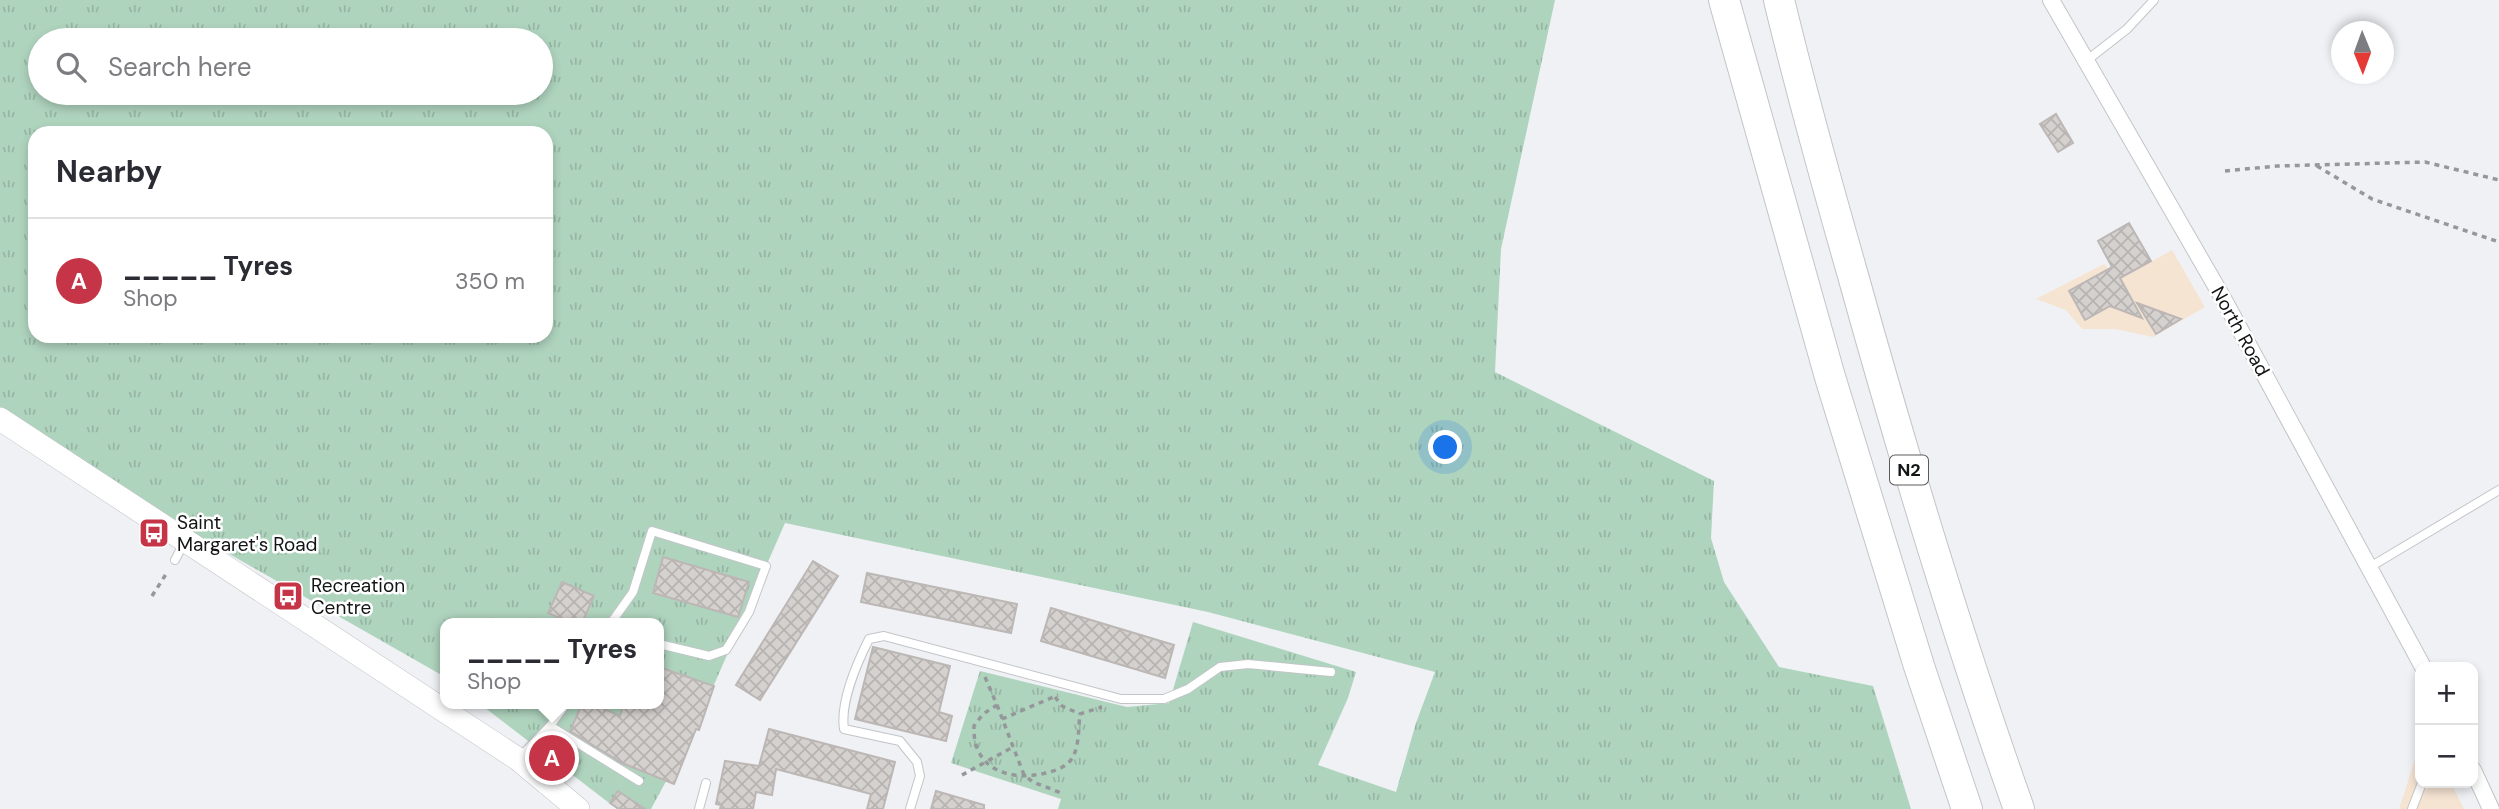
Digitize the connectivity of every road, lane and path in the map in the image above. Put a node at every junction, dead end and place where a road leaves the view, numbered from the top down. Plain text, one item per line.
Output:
1 (1722, 0) edge
2 (1779, 0) edge
3 (2050, 0) edge
4 (2154, 0) edge
5 (2085, 61) junction
6 (2315, 165) junction
7 (2225, 171) dead end
8 (2499, 180) edge
9 (2499, 242) edge
10 (0, 419) edge
11 (2499, 490) edge
12 (180, 550) junction
13 (2370, 567) junction
14 (152, 596) dead end
15 (615, 618) edge
16 (664, 645) edge
17 (2420, 662) edge
18 (987, 663) junction
19 (1331, 672) dead end
20 (1077, 687) junction
21 (1107, 695) junction
22 (1055, 697) junction
23 (997, 705) junction
24 (562, 709) edge
25 (1080, 714) junction
26 (1002, 719) junction
27 (550, 726) junction
28 (1013, 747) junction
29 (517, 759) junction
30 (986, 762) junction
31 (962, 775) dead end
32 (1024, 775) junction
33 (639, 781) dead end
34 (2478, 781) edge
35 (706, 783) dead end
36 (2420, 788) edge
37 (1064, 794) dead end
38 (578, 809) edge
39 (699, 809) edge
40 (910, 809) edge
41 (1967, 809) edge
42 (2019, 809) edge
43 (2412, 809) edge
44 (2491, 809) edge

1 - 41 highway, N2
2 - 42 highway, N2
3 - 5 street, North Road
4 - 5 lane
5 - 13 street, North Road
6 - 7 path
6 - 8 path
6 - 9 path
10 - 12 main road
11 - 13 lane
12 - 14 path
12 - 29 main road
13 - 17 street, North Road
15 - 16 lane
18 - 20 lane
18 - 23 path
18 - 40 lane
19 - 21 lane
20 - 21 lane
20 - 22 path
21 - 25 path
22 - 25 path
22 - 26 path
23 - 26 path
23 - 30 path
24 - 27 lane
25 - 32 path
26 - 28 path
27 - 29 lane
27 - 33 lane
28 - 30 path
28 - 32 path
29 - 38 main road
30 - 31 path
30 - 32 path
32 - 37 path
34 - 44 street
35 - 39 lane
36 - 43 lane

